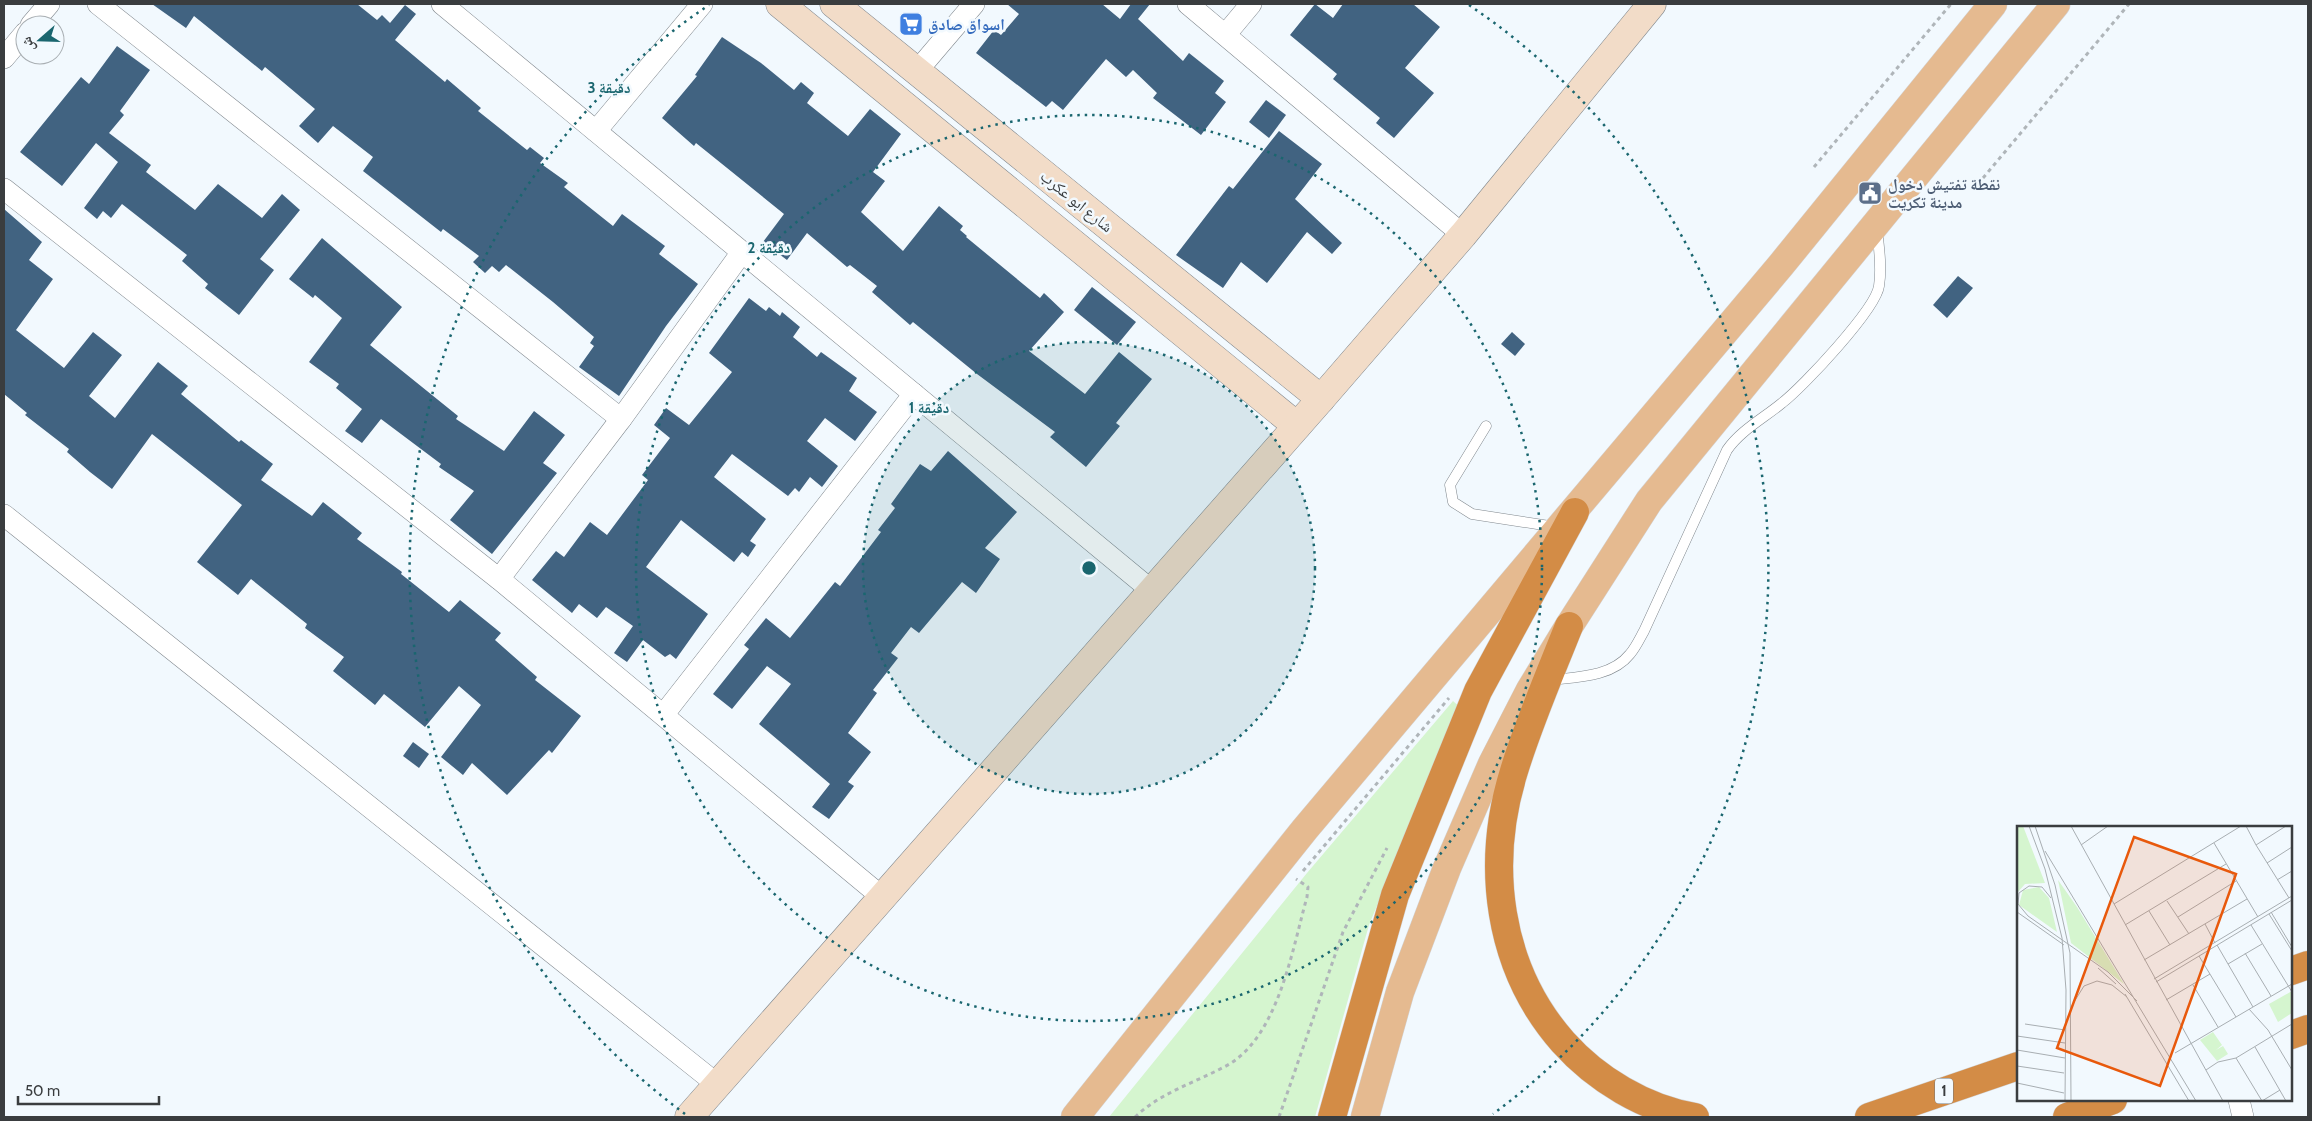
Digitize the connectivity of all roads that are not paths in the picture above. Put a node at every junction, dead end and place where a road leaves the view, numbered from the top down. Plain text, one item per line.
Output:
1 (49, 4) edge
2 (98, 4) edge
3 (442, 4) edge
4 (702, 4) edge
5 (780, 4) edge
6 (834, 4) edge
7 (974, 4) edge
8 (1188, 4) edge
9 (1250, 4) edge
10 (1993, 4) edge
11 (2056, 4) edge
12 (1649, 5) edge
13 (40, 15) edge
14 (1226, 34) junction
15 (15, 44) edge
16 (4, 58) edge
17 (917, 71) junction
18 (596, 131) junction
19 (4, 189) edge
20 (1877, 223) junction
21 (1463, 234) junction
22 (742, 252) junction
23 (914, 394) junction
24 (1321, 399) junction
25 (621, 419) junction
26 (1297, 426) junction
27 (1486, 426) dead end
28 (4, 515) edge
29 (1568, 520) junction
30 (499, 579) junction
31 (1151, 590) junction
32 (1569, 626) junction
33 (1547, 680) junction
34 (664, 714) junction
35 (882, 897) junction
36 (2308, 965) edge
37 (2292, 971) edge
38 (2308, 1029) edge
39 (2292, 1035) edge
40 (2017, 1066) edge
41 (718, 1085) junction
42 (2239, 1101) edge
43 (2109, 1107) edge
44 (689, 1117) edge
45 (1075, 1117) edge
46 (1332, 1117) edge
47 (1365, 1117) edge
48 (1695, 1117) edge
49 (1869, 1117) edge
50 (2067, 1117) edge
51 (2243, 1117) edge

1 - 13 street
2 - 25 street
3 - 18 street
4 - 18 street
5 - 26 street
6 - 17 street, شارع ابو عكرب
7 - 17 street
8 - 14 street
9 - 14 street
10 - 29 main road
11 - 20 main road
12 - 21 street
14 - 21 street
15 - 16 street
17 - 24 street, شارع ابو عكرب
18 - 22 street
19 - 30 street
20 - 32 main road
20 - 33 lane
21 - 24 street
22 - 23 street
22 - 25 street
23 - 31 street
23 - 34 street
24 - 26 street
25 - 30 street
26 - 31 street
27 - 29 lane
28 - 41 street
29 - 45 main road
29 - 46 highway
30 - 34 street
31 - 35 street
32 - 33 highway
32 - 47 main road
33 - 48 highway
34 - 35 street
35 - 41 street
36 - 37 highway
38 - 39 highway
40 - 49 highway, 1
41 - 44 street
42 - 51 street
43 - 50 highway

